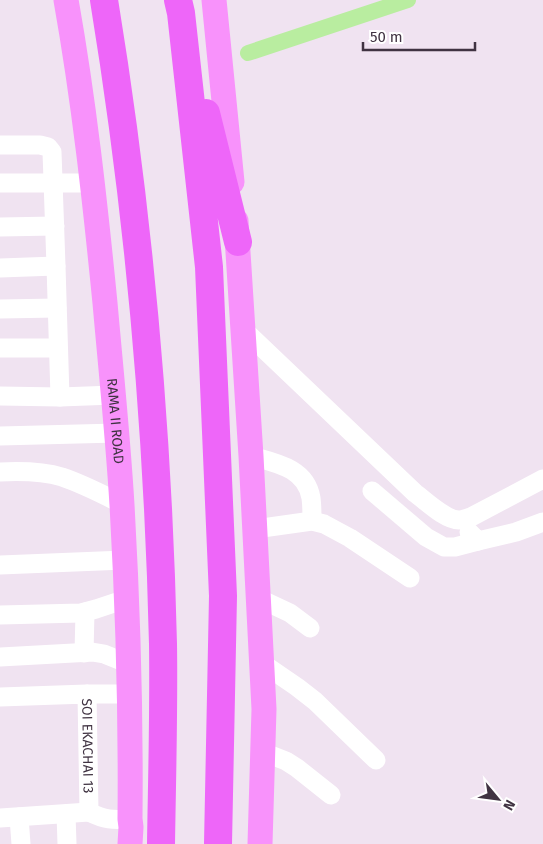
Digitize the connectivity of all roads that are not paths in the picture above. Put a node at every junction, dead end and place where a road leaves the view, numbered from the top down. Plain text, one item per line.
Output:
1 (66, 0) edge
2 (104, 0) edge
3 (214, 0) edge
4 (180, 6) edge
5 (0, 145) edge
6 (0, 183) edge
7 (93, 183) junction
8 (54, 184) junction
9 (55, 226) junction
10 (0, 227) edge
11 (238, 242) junction
12 (56, 266) junction
13 (0, 268) edge
14 (57, 308) junction
15 (0, 309) edge
16 (244, 330) junction
17 (0, 348) edge
18 (58, 348) junction
19 (114, 395) junction
20 (0, 396) edge
21 (60, 397) junction
22 (117, 433) junction
23 (0, 436) edge
24 (251, 456) junction
25 (0, 472) edge
26 (543, 478) edge
27 (372, 491) dead end
28 (122, 504) junction
29 (458, 520) junction
30 (312, 521) junction
31 (543, 522) edge
32 (255, 529) junction
33 (478, 541) junction
34 (125, 560) junction
35 (0, 566) edge
36 (410, 578) dead end
37 (258, 598) junction
38 (126, 599) junction
39 (84, 612) junction
40 (0, 615) edge
41 (310, 628) dead end
42 (84, 653) junction
43 (0, 657) edge
44 (129, 664) junction
45 (262, 664) junction
46 (88, 694) junction
47 (129, 694) junction
48 (0, 697) edge
49 (264, 709) junction
50 (262, 752) junction
51 (376, 760) dead end
52 (331, 795) dead end
53 (89, 812) junction
54 (66, 814) junction
55 (19, 817) junction
56 (0, 818) edge
57 (131, 834) edge
58 (21, 844) edge
59 (68, 844) edge
60 (161, 844) edge
61 (218, 844) edge
62 (247, 844) edge
63 (260, 844) edge

1 - 7 main road, RAMA II ROAD
2 - 60 highway
3 - 11 main road
4 - 11 highway
4 - 61 highway
5 - 8 street
6 - 8 street
7 - 8 street
7 - 19 main road, RAMA II ROAD
8 - 9 street
9 - 10 street
9 - 12 street
11 - 16 main road
12 - 13 street
12 - 14 street
14 - 15 street
14 - 18 street
16 - 24 main road
16 - 29 street
17 - 18 street
18 - 21 street
19 - 21 street
19 - 22 main road, RAMA II ROAD
20 - 21 street
22 - 23 street
22 - 28 main road, RAMA II ROAD
24 - 30 street
24 - 32 main road
25 - 28 street
26 - 29 street
27 - 33 street
28 - 34 main road, RAMA II ROAD
29 - 33 street
30 - 32 street
30 - 36 street
31 - 33 street
32 - 37 main road
34 - 35 street
34 - 38 main road, RAMA II ROAD
37 - 41 street
37 - 45 main road
38 - 39 street
38 - 44 main road, RAMA II ROAD
39 - 40 street
39 - 42 street
42 - 43 street
42 - 44 street
44 - 47 main road, RAMA II ROAD
45 - 49 main road
45 - 51 street
46 - 47 street
46 - 48 street, SOI EKACHAI 13
46 - 53 street, SOI EKACHAI 13
47 - 57 main road, RAMA II ROAD
49 - 50 main road
49 - 62 main road
50 - 52 street
50 - 63 main road
53 - 54 street
53 - 57 street, SOI EKACHAI 13
54 - 55 street
54 - 59 street
55 - 56 street
55 - 58 street

